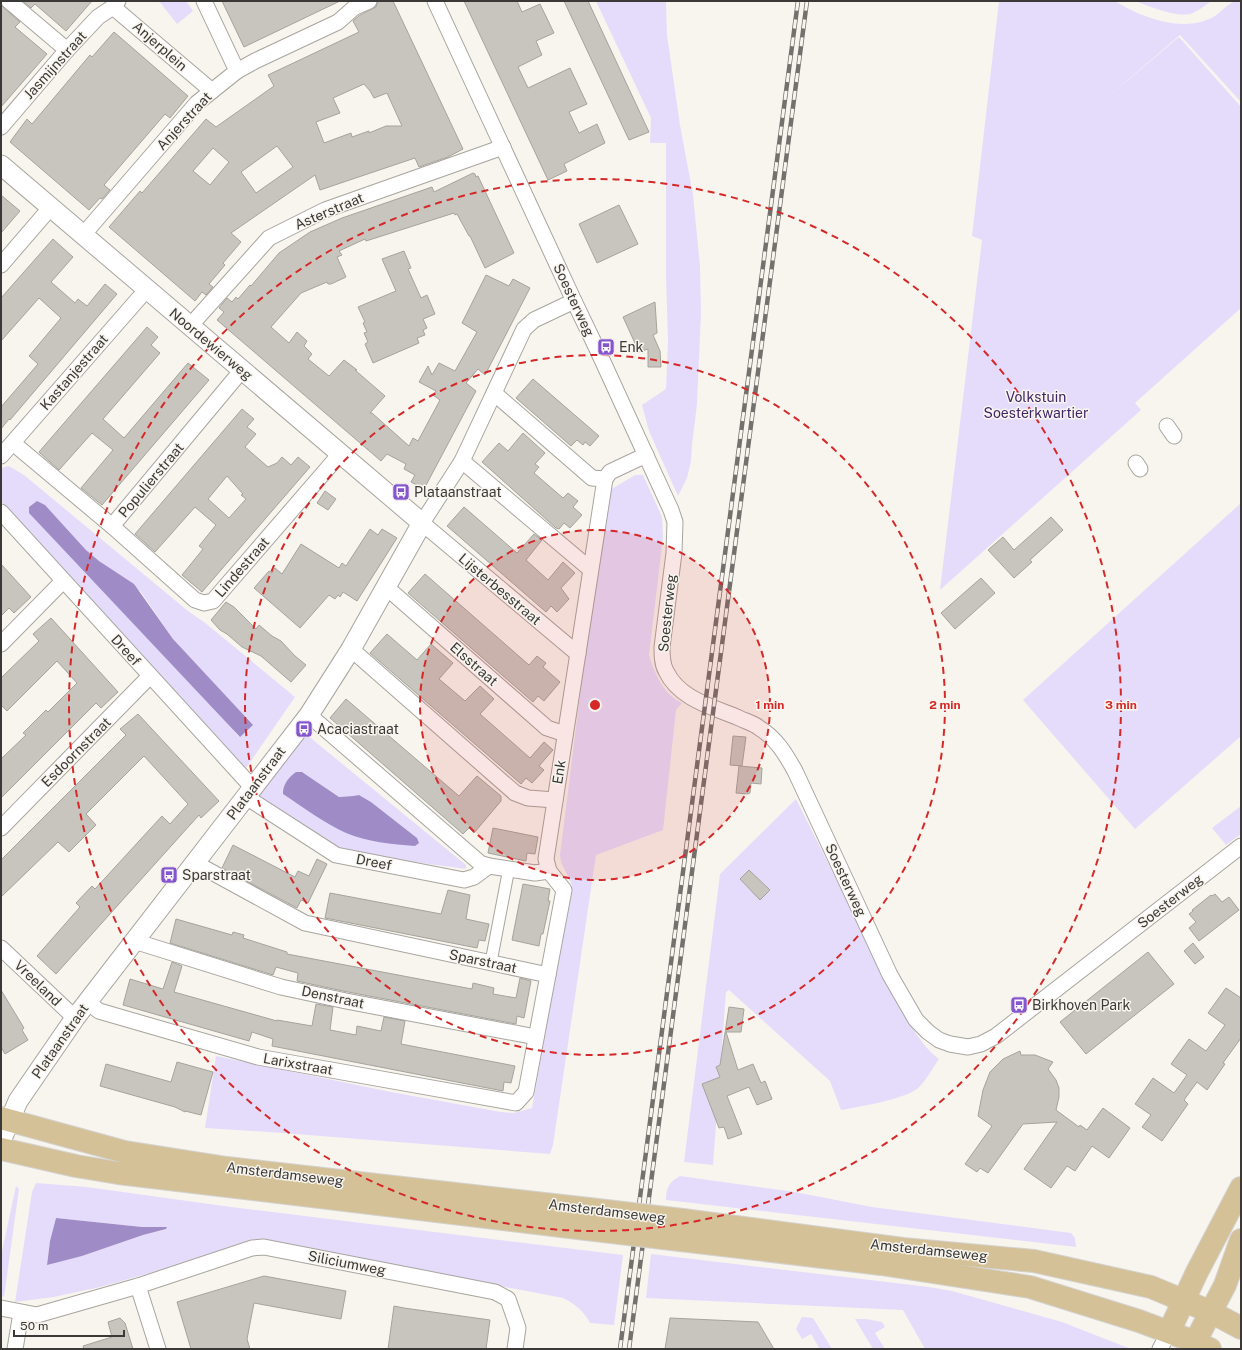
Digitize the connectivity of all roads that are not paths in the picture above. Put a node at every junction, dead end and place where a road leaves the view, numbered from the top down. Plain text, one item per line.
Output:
1 (9, 1) edge
2 (204, 1) edge
3 (369, 1) edge
4 (435, 1) edge
5 (116, 4) edge
6 (67, 50) junction
7 (237, 71) junction
8 (212, 91) junction
9 (1, 127) edge
10 (503, 147) junction
11 (1, 165) edge
12 (51, 207) junction
13 (83, 235) junction
14 (1, 265) edge
15 (147, 289) junction
16 (574, 301) junction
17 (190, 326) junction
18 (242, 370) junction
19 (494, 393) junction
20 (13, 443) junction
21 (340, 454) junction
22 (646, 455) junction
23 (1, 456) edge
24 (462, 461) junction
25 (606, 479) junction
26 (1, 512) edge
27 (422, 523) junction
28 (112, 526) junction
29 (590, 569) junction
30 (63, 581) junction
31 (386, 588) junction
32 (1, 644) edge
33 (351, 649) junction
34 (578, 654) junction
35 (150, 676) junction
36 (309, 715) junction
37 (565, 734) junction
38 (249, 792) junction
39 (555, 800) junction
40 (1, 828) edge
41 (1241, 846) edge
42 (195, 863) junction
43 (489, 866) junction
44 (509, 868) junction
45 (548, 870) junction
46 (134, 941) junction
47 (1, 948) edge
48 (491, 962) junction
49 (548, 975) junction
50 (87, 1002) junction
51 (75, 1018) junction
52 (536, 1037) junction
53 (5, 1119) edge
54 (1, 1141) edge
55 (1, 1149) edge
56 (1241, 1188) edge
57 (587, 1219) junction
58 (681, 1230) junction
59 (1241, 1240) edge
60 (138, 1286) junction
61 (1184, 1299) junction
62 (1, 1308) edge
63 (21, 1312) junction
64 (1211, 1312) junction
65 (1241, 1328) edge
66 (1164, 1340) edge
67 (1198, 1347) edge
68 (15, 1349) edge
69 (158, 1349) edge
70 (515, 1349) edge

1 - 6 street
2 - 7 street
3 - 7 street, Anjerstraat
4 - 10 street, Soesterweg
5 - 6 street, Jasmijnstraat
5 - 8 street, Anjerplein
6 - 9 street, Jasmijnstraat
7 - 8 street, Anjerstraat
8 - 13 street, Anjerstraat
10 - 16 street, Soesterweg
10 - 17 street, Asterstraat
11 - 12 street, Noordewierweg
12 - 13 street, Noordewierweg
12 - 14 street
13 - 15 street, Noordewierweg
15 - 17 street, Noordewierweg
15 - 20 street, Kastanjestraat
16 - 19 street, Plataanstraat
16 - 22 street, Soesterweg
17 - 18 street, Noordewierweg
18 - 21 street, Noordewierweg
18 - 28 street, Populierstraat
19 - 24 street, Plataanstraat
19 - 25 street
20 - 23 street, Kastanjestraat
20 - 28 street, Populierstraat
21 - 27 street, Noordewierweg
21 - 28 street, Lindestraat
22 - 25 street
22 - 41 street, Soesterweg
24 - 27 street, Plataanstraat
24 - 29 street
25 - 29 street, Enk
26 - 30 street, Dreef
27 - 31 street, Plataanstraat
27 - 34 street, Lijsterbesstraat
29 - 34 street, Enk
30 - 32 street
30 - 35 street, Dreef
31 - 33 street, Plataanstraat
31 - 37 street, Elsstraat
33 - 36 street, Plataanstraat
33 - 39 street
34 - 37 street, Enk
35 - 38 street, Dreef
35 - 40 street, Esdoornstraat
36 - 38 street, Plataanstraat
36 - 43 street
37 - 39 street, Enk
38 - 42 street, Plataanstraat
38 - 43 street, Dreef
39 - 45 street, Enk
42 - 46 street, Plataanstraat
42 - 48 street, Sparstraat
43 - 44 street
44 - 45 street
44 - 48 street
45 - 49 street
46 - 50 street, Plataanstraat
46 - 52 street, Denstraat
47 - 51 street, Vreeland
48 - 49 street, Sparstraat
49 - 52 street
50 - 51 street, Plataanstraat
50 - 52 street, Larixstraat
51 - 53 street, Plataanstraat
53 - 54 street, Plataanstraat
53 - 57 main road, Amsterdamseweg
55 - 57 main road, Amsterdamseweg
56 - 61 main road
57 - 58 main road, Amsterdamseweg, bridge
58 - 61 main road, Amsterdamseweg
58 - 66 main road, Amsterdamseweg
59 - 64 main road
60 - 63 street, Siliciumweg
60 - 69 street
60 - 70 street, Siliciumweg
61 - 64 main road, Amsterdamseweg
61 - 66 main road
62 - 63 street, Siliciumweg
63 - 68 street
64 - 65 main road, Amsterdamseweg
64 - 67 main road
66 - 67 main road, Amsterdamseweg

